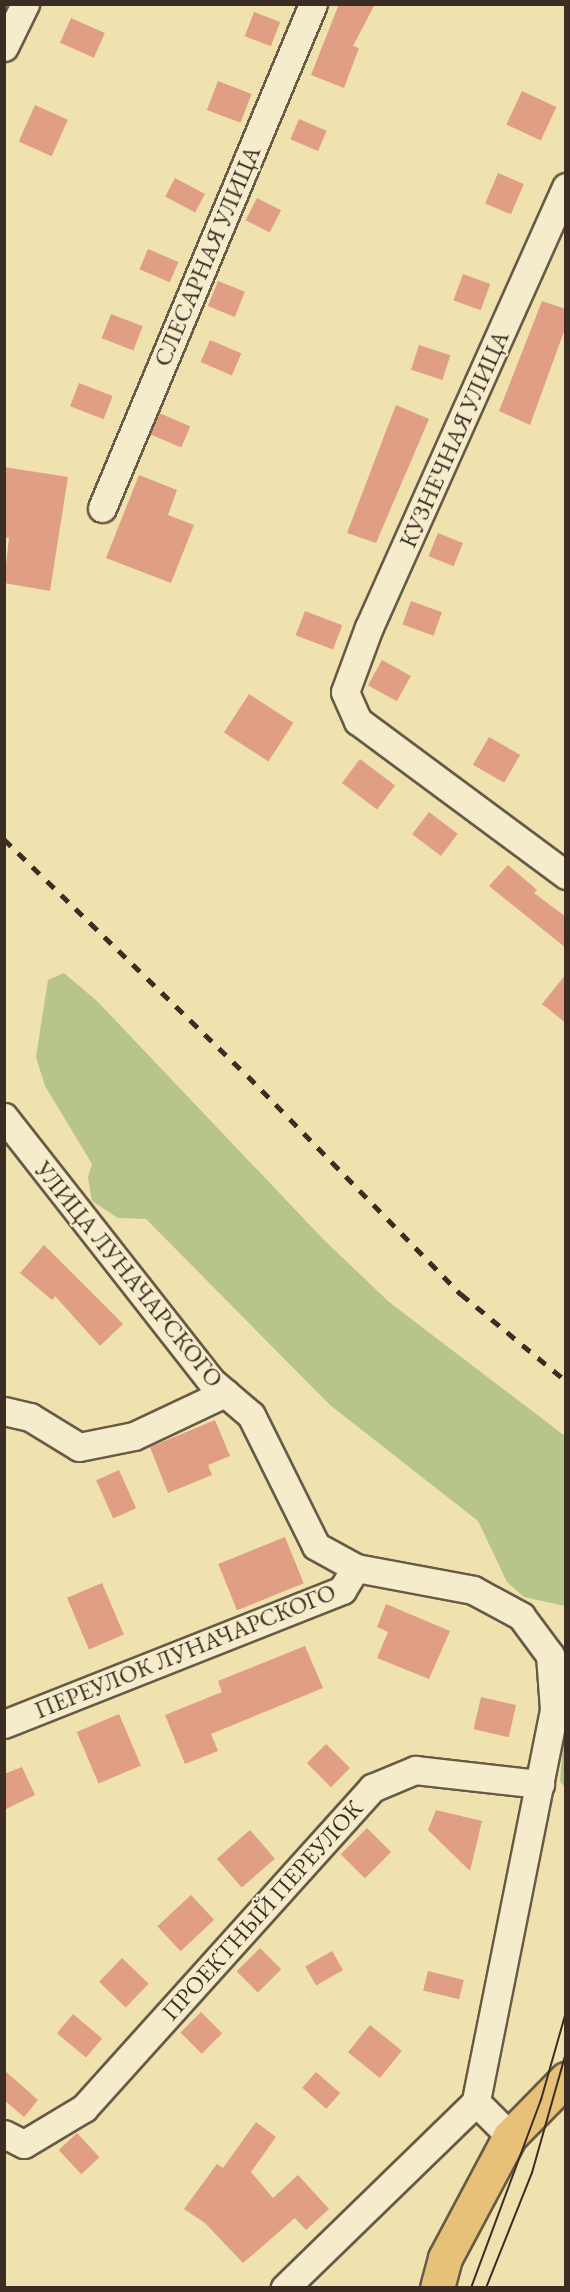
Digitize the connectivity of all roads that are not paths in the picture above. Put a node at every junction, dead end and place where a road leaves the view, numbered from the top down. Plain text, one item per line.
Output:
1 (25, 4) edge
2 (313, 4) edge
3 (4, 47) edge
4 (566, 187) edge
5 (102, 508) dead end
6 (566, 875) edge
7 (4, 1117) edge
8 (225, 1393) junction
9 (4, 1411) edge
10 (356, 1568) junction
11 (4, 1724) edge
12 (540, 1784) junction
13 (566, 2079) edge
14 (476, 2102) junction
15 (510, 2136) junction
16 (14, 2139) edge
17 (285, 2288) edge
18 (437, 2288) edge

1 - 3 street
2 - 5 street, СЛЕСАРНАЯ УЛИЦА
4 - 6 street, КУЗНЕЧНАЯ УЛИЦА
7 - 8 street, УЛИЦА ЛУНАЧАРСКОГО
8 - 9 street
8 - 10 street, УЛИЦА ЛУНАЧАРСКОГО
10 - 11 street, ПЕРЕУЛОК ЛУНАЧАРСКОГО
10 - 12 street, УЛИЦА ЛУНАЧАРСКОГО
12 - 14 street, УЛИЦА ЛУНАЧАРСКОГО
12 - 16 street, ПРОЕКТНЫЙ ПЕРЕУЛОК
13 - 15 main road
14 - 15 street
14 - 17 street
15 - 18 main road

